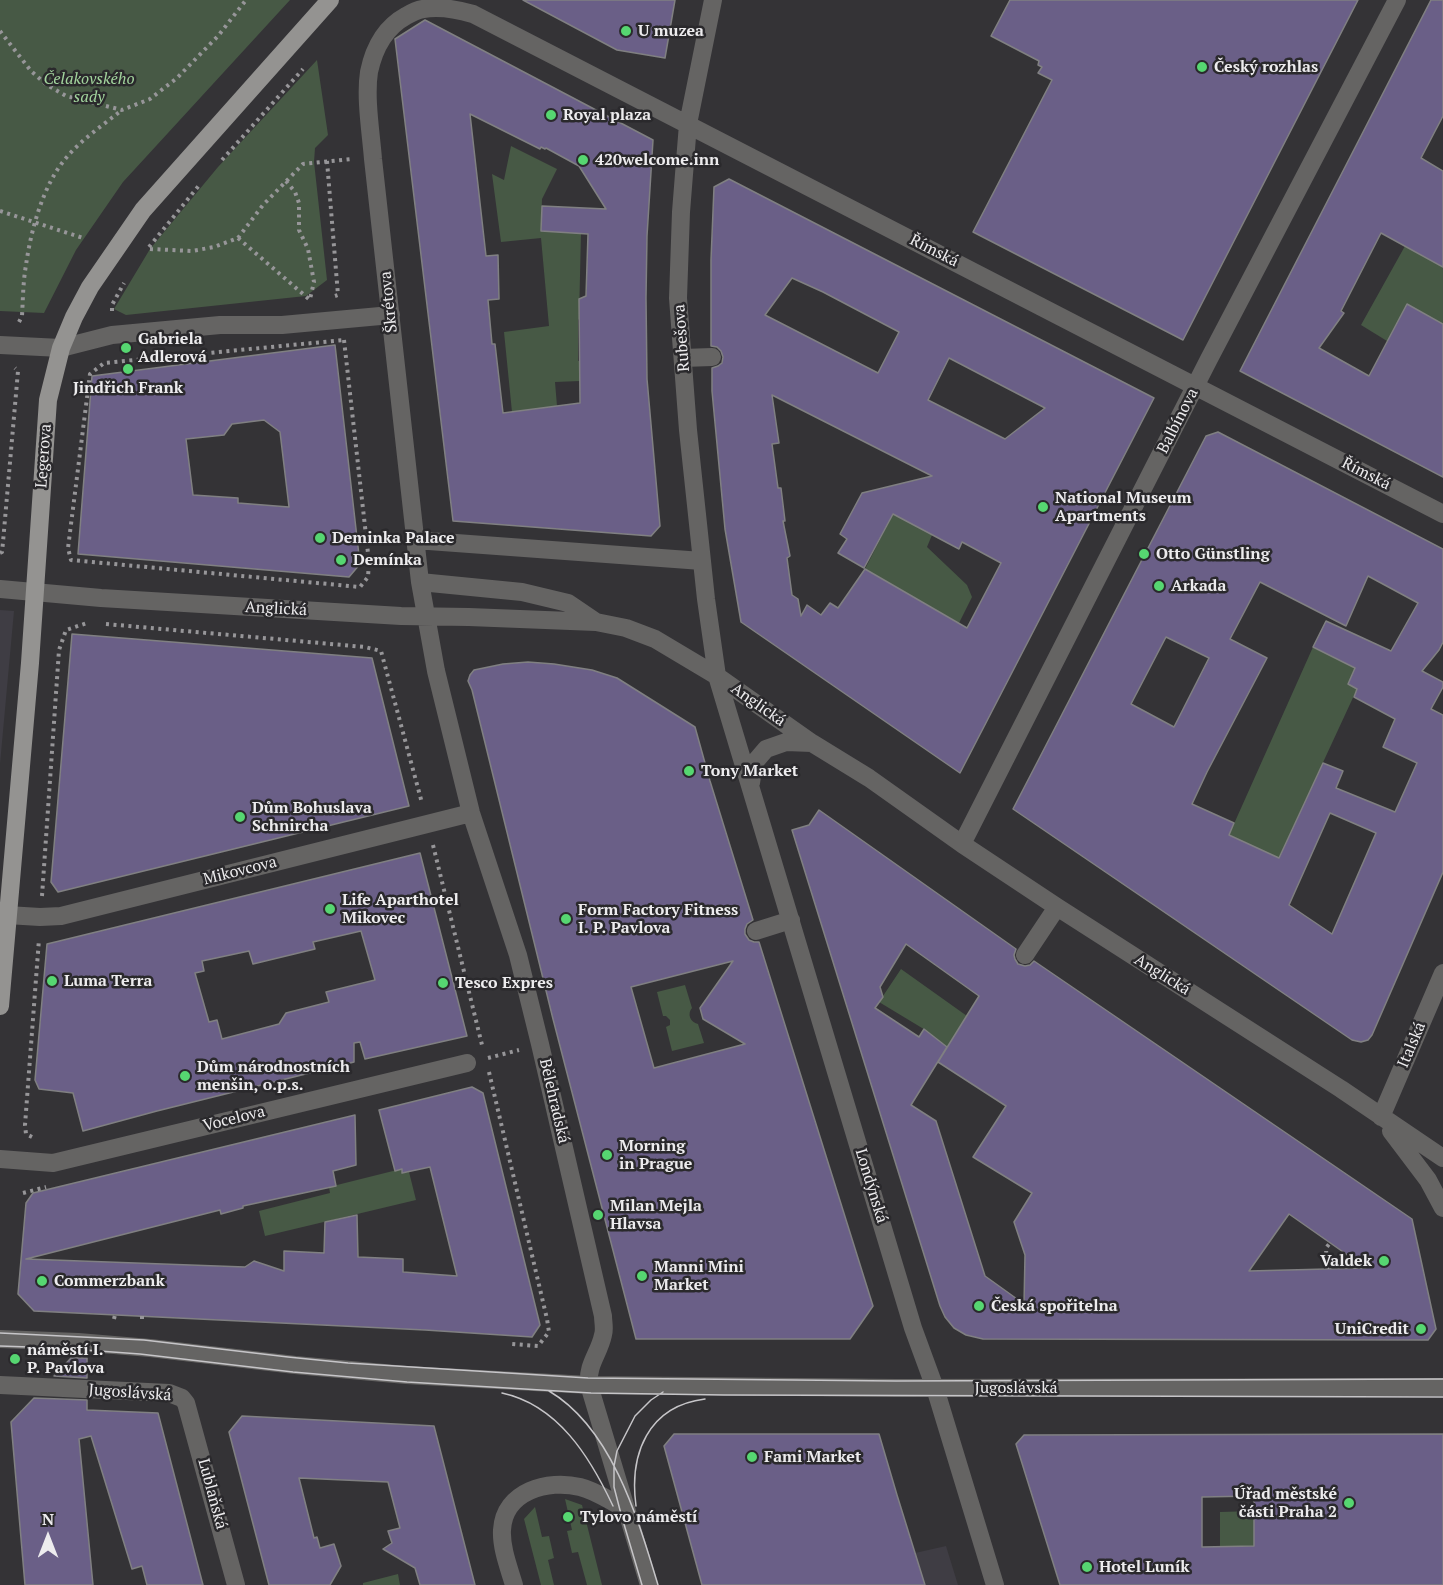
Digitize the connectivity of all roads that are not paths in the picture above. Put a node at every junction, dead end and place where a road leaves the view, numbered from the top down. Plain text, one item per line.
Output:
1 (330, 0) edge
2 (714, 0) edge
3 (1397, 0) edge
4 (420, 9) joint
5 (688, 124) junction
6 (390, 315) junction
7 (7, 346) edge
8 (62, 348) junction
9 (712, 357) dead end
10 (683, 358) junction
11 (1196, 386) junction
12 (1443, 514) edge
13 (415, 540) junction
14 (702, 561) junction
15 (420, 582) junction
16 (0, 589) edge
17 (34, 592) junction
18 (426, 617) junction
19 (596, 622) junction
20 (717, 676) junction
21 (812, 743) junction
22 (751, 787) junction
23 (471, 813) junction
24 (962, 844) junction
25 (1056, 907) junction
26 (7, 915) junction
27 (791, 920) junction
28 (756, 931) dead end
29 (1025, 955) dead end
30 (1443, 973) edge
31 (0, 1006) edge
32 (467, 1063) road end
33 (1381, 1117) junction
34 (1443, 1158) edge
35 (0, 1159) edge
36 (1442, 1207) edge
37 (0, 1340) edge
38 (0, 1385) edge
39 (589, 1385) junction
40 (1443, 1387) edge
41 (935, 1388) junction
42 (186, 1403) joint
43 (626, 1509) junction
44 (236, 1585) edge
45 (514, 1585) edge
46 (649, 1585) edge
47 (995, 1585) edge

1 - 8 main road, Legerova
2 - 5 street, Rubešova
3 - 11 street, Balbínova
4 - 5 street, Římská
4 - 6 street, Škrétova
5 - 10 street, Rubešova
5 - 11 street, Římská
6 - 8 street
6 - 13 street, Škrétova
7 - 8 street
8 - 17 main road, Legerova
9 - 10 street
10 - 14 street, Rubešova
11 - 12 street, Římská
11 - 24 street, Balbínova
13 - 14 street
13 - 15 street, Škrétova
14 - 20 street, Rubešova
15 - 18 street, Škrétova
15 - 19 street
16 - 17 street, Anglická
17 - 18 street, Anglická
17 - 26 main road, Legerova
18 - 19 street, Anglická
18 - 23 street, Bělehradská
19 - 20 street, Anglická
20 - 21 street, Anglická
20 - 22 street, Londýnská
21 - 22 street
21 - 24 street, Anglická
22 - 27 street, Londýnská
23 - 26 street, Mikovcova
23 - 39 street, Bělehradská
24 - 25 street, Anglická
25 - 29 street
25 - 33 street, Anglická
26 - 31 main road, Legerova
27 - 28 street
27 - 41 street, Londýnská
30 - 33 street, Italská
32 - 35 street, Vocelova
33 - 34 street, Anglická
33 - 36 street, Anglická
37 - 39 street, Jugoslávská
38 - 42 street, Jugoslávská
39 - 41 street, Jugoslávská
39 - 43 street, Bělehradská
40 - 41 street, Jugoslávská
41 - 47 street, Londýnská
42 - 44 street, Lublaňská
43 - 45 street
43 - 46 street, Bělehradská

